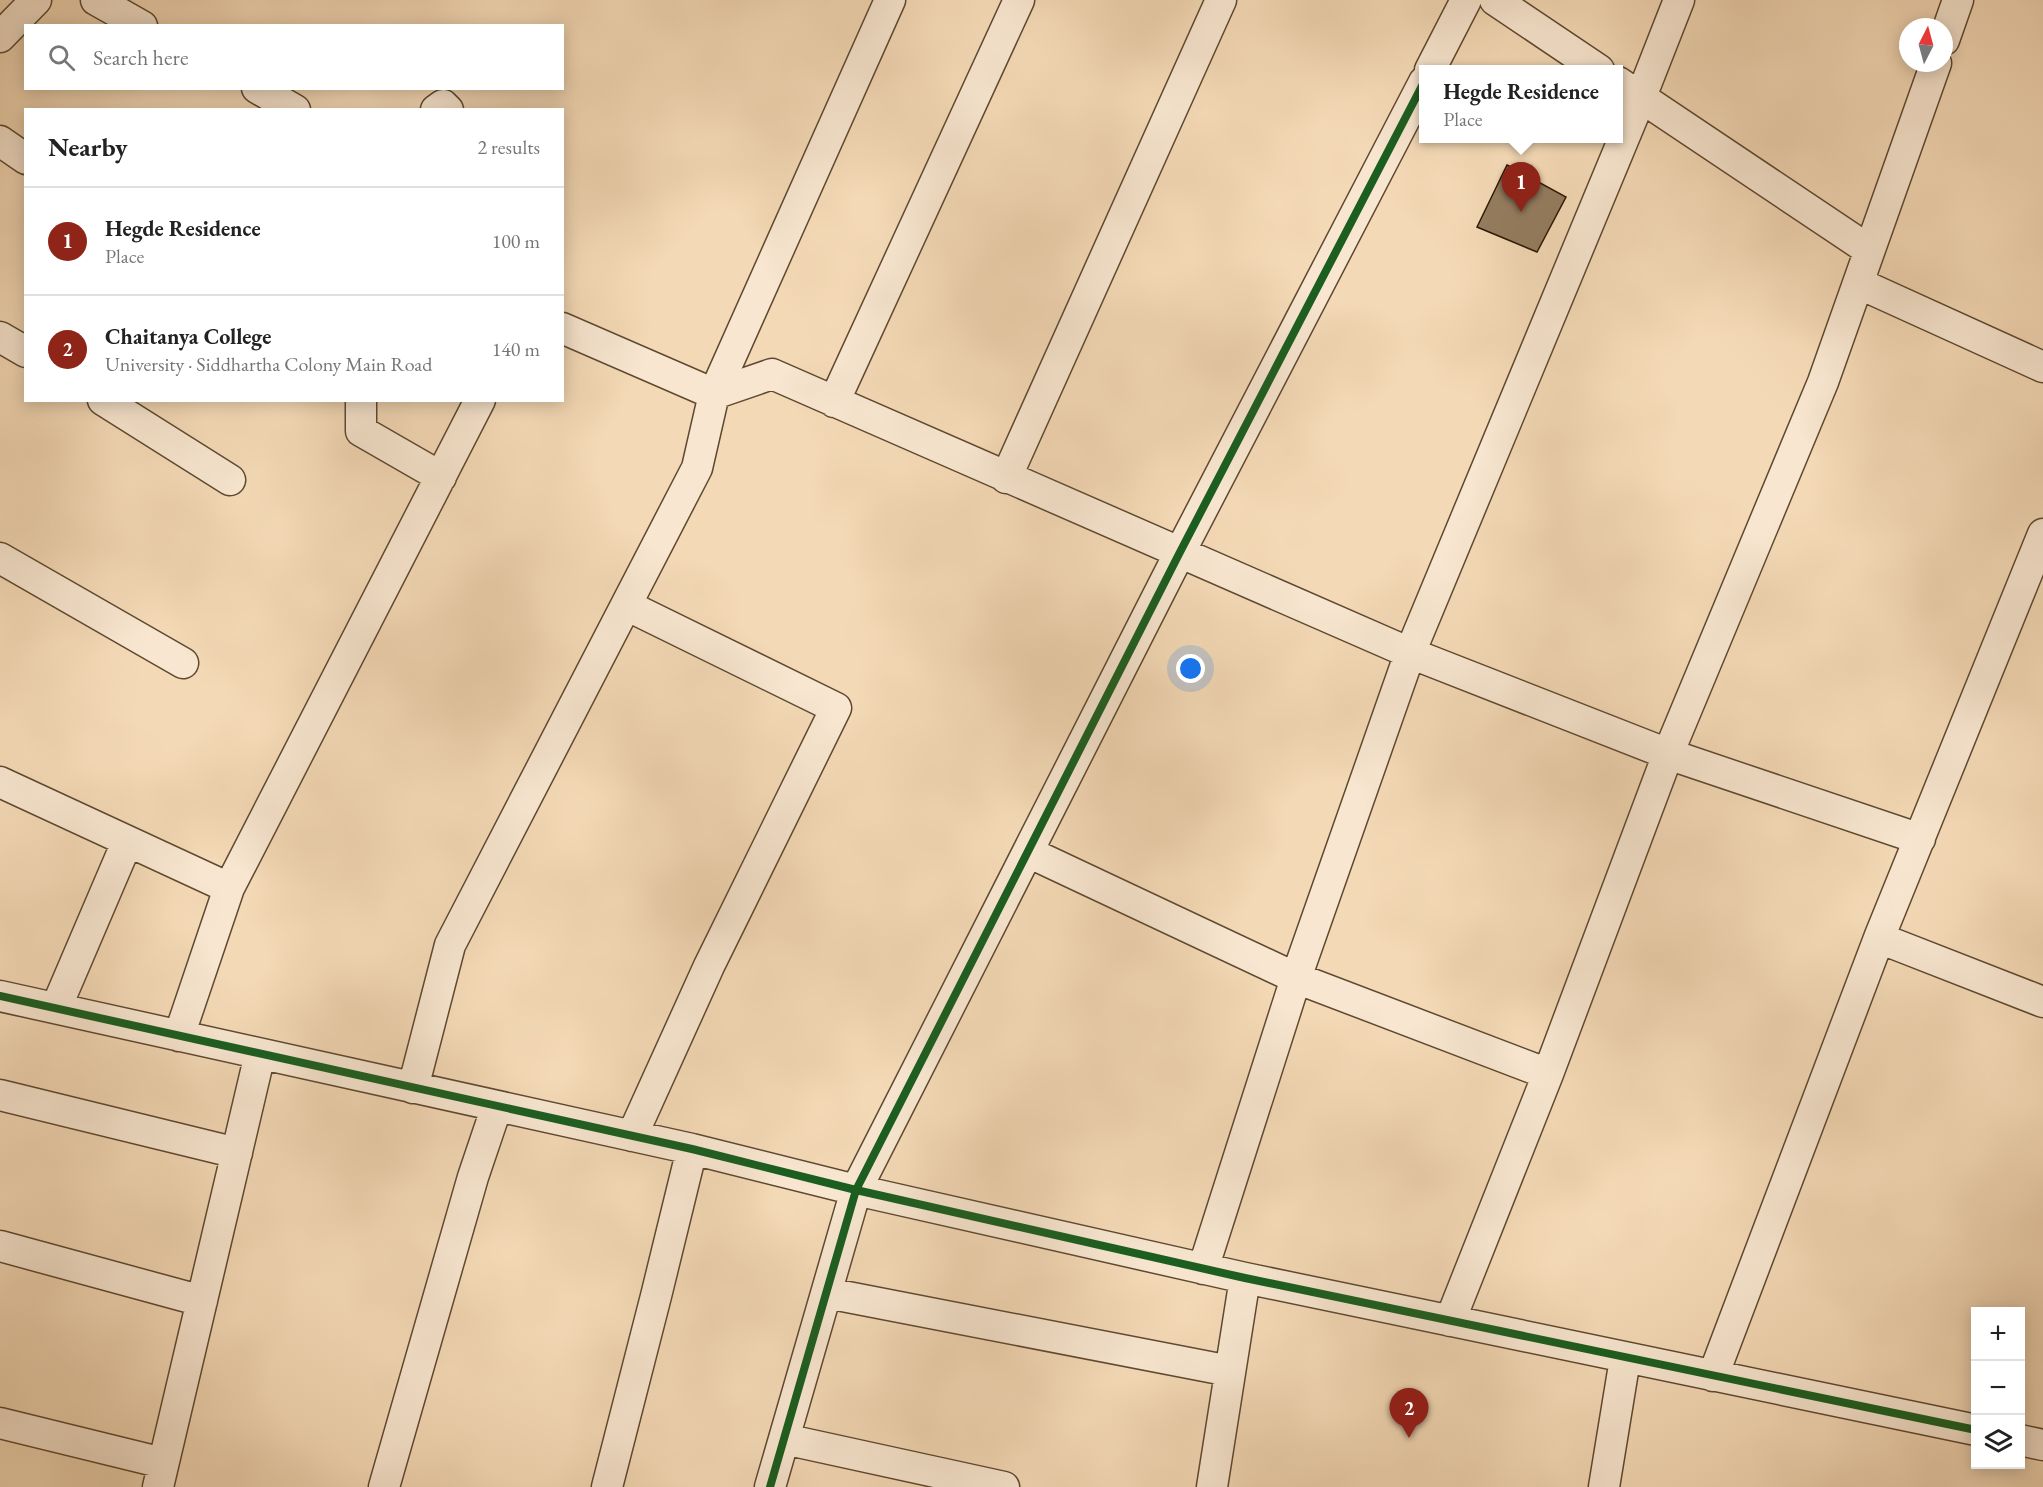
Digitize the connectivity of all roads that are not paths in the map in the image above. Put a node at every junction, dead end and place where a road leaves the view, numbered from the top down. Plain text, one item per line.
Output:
1 (36, 0) edge
2 (96, 0) edge
3 (890, 0) edge
4 (1019, 0) edge
5 (1221, 0) edge
6 (1466, 0) edge
7 (1495, 0) edge
8 (1679, 0) edge
9 (1958, 0) edge
10 (1952, 18) edge
11 (138, 24) edge
12 (3, 28) edge
13 (1432, 65) edge
14 (1593, 65) edge
15 (1933, 72) edge
16 (260, 90) edge
17 (1630, 90) edge
18 (1419, 92) edge
19 (292, 108) edge
20 (1623, 108) edge
21 (0, 141) edge
22 (1609, 143) edge
23 (24, 158) edge
24 (1869, 250) junction
25 (1858, 283) junction
26 (564, 329) edge
27 (0, 337) edge
28 (24, 351) edge
29 (2043, 367) edge
30 (714, 394) junction
31 (106, 402) edge
32 (361, 402) edge
33 (479, 402) edge
34 (834, 402) junction
35 (441, 477) junction
36 (1006, 478) junction
37 (230, 480) dead end
38 (2043, 534) edge
39 (1179, 554) junction
40 (0, 558) edge
41 (626, 605) junction
42 (1410, 653) junction
43 (183, 663) dead end
44 (1668, 754) junction
45 (0, 782) edge
46 (1920, 839) junction
47 (127, 842) junction
48 (1028, 852) junction
49 (229, 888) junction
50 (1879, 938) junction
51 (1296, 978) junction
52 (0, 996) edge
53 (2043, 1002) edge
54 (56, 1008) junction
55 (179, 1036) junction
56 (260, 1054) junction
57 (1548, 1074) junction
58 (413, 1088) junction
59 (0, 1095) edge
60 (497, 1106) junction
61 (632, 1136) junction
62 (692, 1149) junction
63 (237, 1153) junction
64 (856, 1190) junction
65 (0, 1246) edge
66 (1203, 1269) junction
67 (1245, 1278) junction
68 (826, 1293) junction
69 (202, 1301) junction
70 (1450, 1322) junction
71 (1625, 1359) junction
72 (1230, 1371) junction
73 (1713, 1376) junction
74 (0, 1424) edge
75 (1971, 1429) edge
76 (784, 1439) junction
77 (2025, 1441) edge
78 (2043, 1445) edge
79 (160, 1475) edge
80 (384, 1487) edge
81 (608, 1487) edge
82 (770, 1487) edge
83 (1004, 1487) edge
84 (1212, 1487) edge
85 (1604, 1487) edge

1 - 12 street
2 - 11 street
3 - 30 street
4 - 34 street
5 - 36 street
6 - 13 street
7 - 14 street
8 - 17 street
9 - 10 street
15 - 24 street
16 - 19 street
17 - 20 street
17 - 24 street
18 - 39 street
21 - 23 street
22 - 42 street
24 - 25 street
25 - 29 street
25 - 44 street
26 - 30 street
27 - 28 street
30 - 34 street
30 - 41 street
31 - 37 street
32 - 35 street
33 - 35 street
34 - 36 street
35 - 49 street
36 - 39 street
38 - 46 street
39 - 42 street
39 - 48 street
40 - 43 street
41 - 58 street
41 - 61 street
42 - 44 street
42 - 51 street
44 - 46 street
44 - 57 street
45 - 47 street
46 - 50 street
47 - 49 street
47 - 54 street
48 - 51 street
48 - 64 street
49 - 55 street
50 - 53 street
50 - 73 street
51 - 57 street
51 - 66 street
52 - 54 street
54 - 55 street
55 - 56 street
56 - 58 street
56 - 63 street
57 - 70 street
58 - 60 street
59 - 63 street
60 - 61 street
60 - 80 street
61 - 62 street
62 - 64 street
62 - 81 street
63 - 69 street
64 - 66 street
64 - 68 street
65 - 69 street
66 - 67 street
67 - 70 street
67 - 72 street
68 - 72 street
68 - 76 street
69 - 79 street
70 - 71 street
71 - 73 street
71 - 85 street
72 - 84 street
73 - 75 street
74 - 79 street
76 - 82 street
76 - 83 street
77 - 78 street

